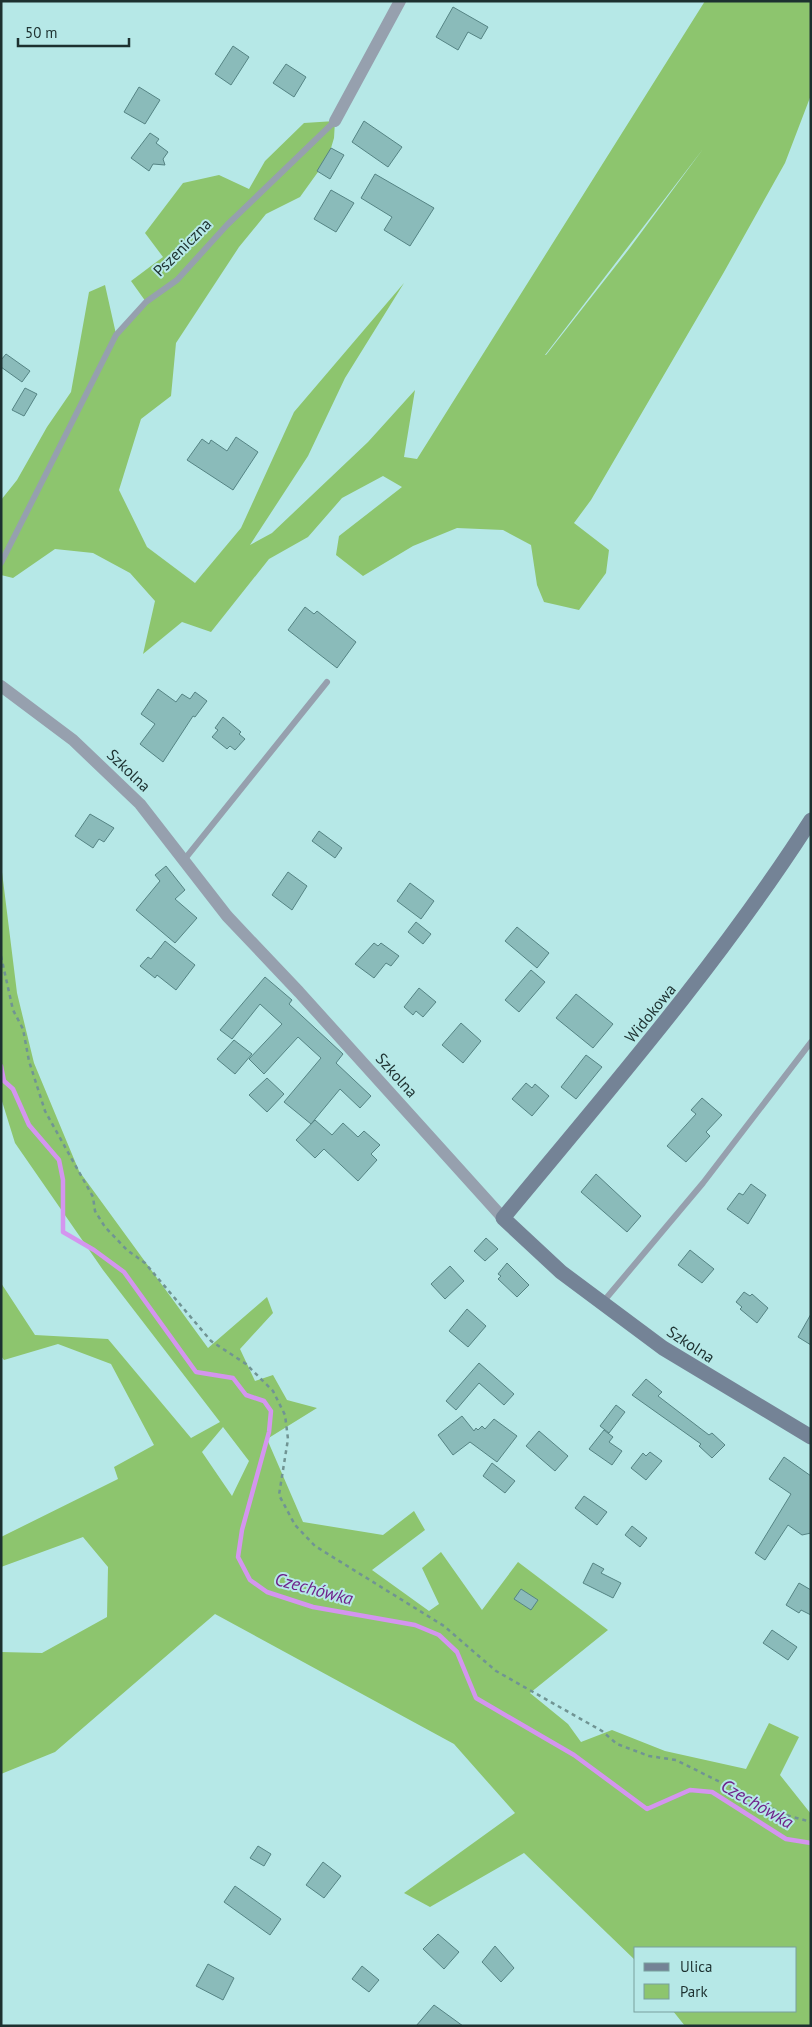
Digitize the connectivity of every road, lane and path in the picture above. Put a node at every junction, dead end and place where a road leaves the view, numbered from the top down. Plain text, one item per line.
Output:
1 (400, 1) edge
2 (335, 121) joint
3 (1, 563) edge
4 (327, 682) dead end
5 (1, 686) edge
6 (811, 820) edge
7 (184, 860) junction
8 (1, 956) edge
9 (811, 1042) edge
10 (503, 1218) junction
11 (602, 1303) junction
12 (811, 1436) edge
13 (811, 1822) edge

1 - 2 street, Pszeniczna
2 - 3 lane, Pszeniczna
4 - 7 lane
5 - 7 street, Szkolna
6 - 10 street, Widokowa
7 - 10 street, Szkolna
8 - 13 path
9 - 11 lane
10 - 11 street, Szkolna
11 - 12 street, Szkolna

